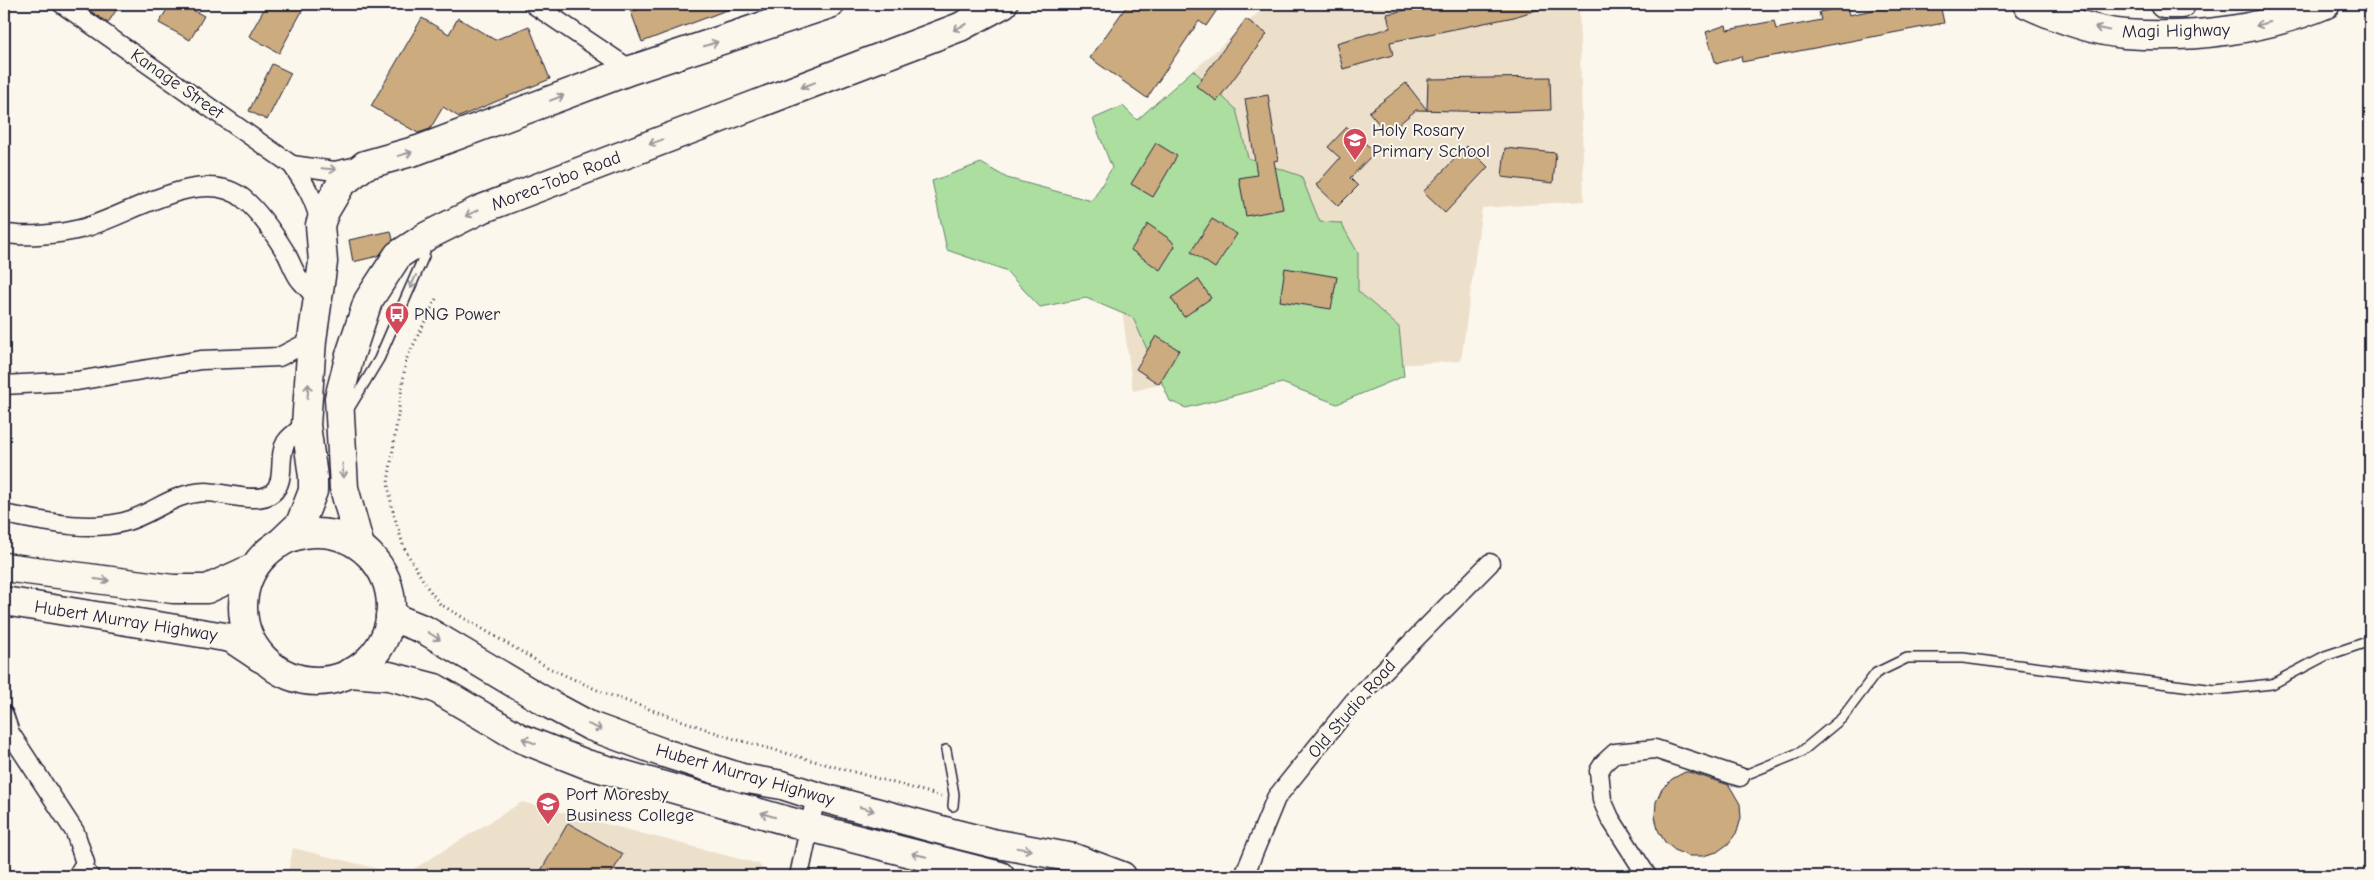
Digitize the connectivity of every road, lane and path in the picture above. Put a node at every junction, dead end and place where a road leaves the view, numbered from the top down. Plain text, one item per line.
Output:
1 (62, 4) edge
2 (534, 4) edge
3 (830, 4) edge
4 (2028, 4) edge
5 (2164, 4) edge
6 (2181, 4) edge
7 (2326, 4) edge
8 (996, 6) edge
9 (631, 70) junction
10 (292, 165) junction
11 (366, 165) junction
12 (320, 225) junction
13 (4, 234) edge
14 (436, 299) dead end
15 (318, 300) junction
16 (312, 340) junction
17 (4, 385) edge
18 (306, 425) junction
19 (4, 514) edge
20 (280, 543) junction
21 (360, 546) junction
22 (1490, 563) dead end
23 (4, 568) edge
24 (253, 568) junction
25 (4, 601) edge
26 (390, 616) junction
27 (2370, 641) edge
28 (270, 664) junction
29 (349, 673) junction
30 (4, 715) edge
31 (946, 750) dead end
32 (1740, 777) joint
33 (816, 796) junction
34 (941, 796) dead end
35 (952, 806) dead end
36 (809, 827) junction
37 (86, 872) edge
38 (799, 876) edge
39 (1000, 876) edge
40 (1122, 876) edge
41 (1244, 876) edge
42 (1647, 876) edge

1 - 10 street, Kanage Street
2 - 9 street
9 -> 3 highway
7 -> 4 highway, Magi Highway
5 - 6 highway, Magi Highway
8 -> 21 highway, Morea-Tobo Road
11 -> 9 highway
10 -> 11 street, Kanage Street
10 - 12 street, Kanage Street
11 - 12 highway
12 - 15 highway
13 - 15 street
14 - 34 path
15 - 16 highway
16 - 17 street
18 -> 16 highway
18 - 19 street
18 - 20 highway
20 - 21 highway
20 - 24 highway
21 - 26 highway
22 - 41 street, Old Studio Road
23 -> 24 highway, Hubert Murray Highway
24 - 28 highway
25 - 28 highway, Hubert Murray Highway
26 - 29 highway
26 -> 33 highway, Hubert Murray Highway
27 - 32 lane
28 - 29 highway
36 -> 29 highway, Hubert Murray Highway
30 - 37 street
31 - 35 lane
32 - 42 street
33 - 36 street
33 -> 40 highway, Hubert Murray Highway
36 - 38 street
39 -> 36 highway, Hubert Murray Highway

